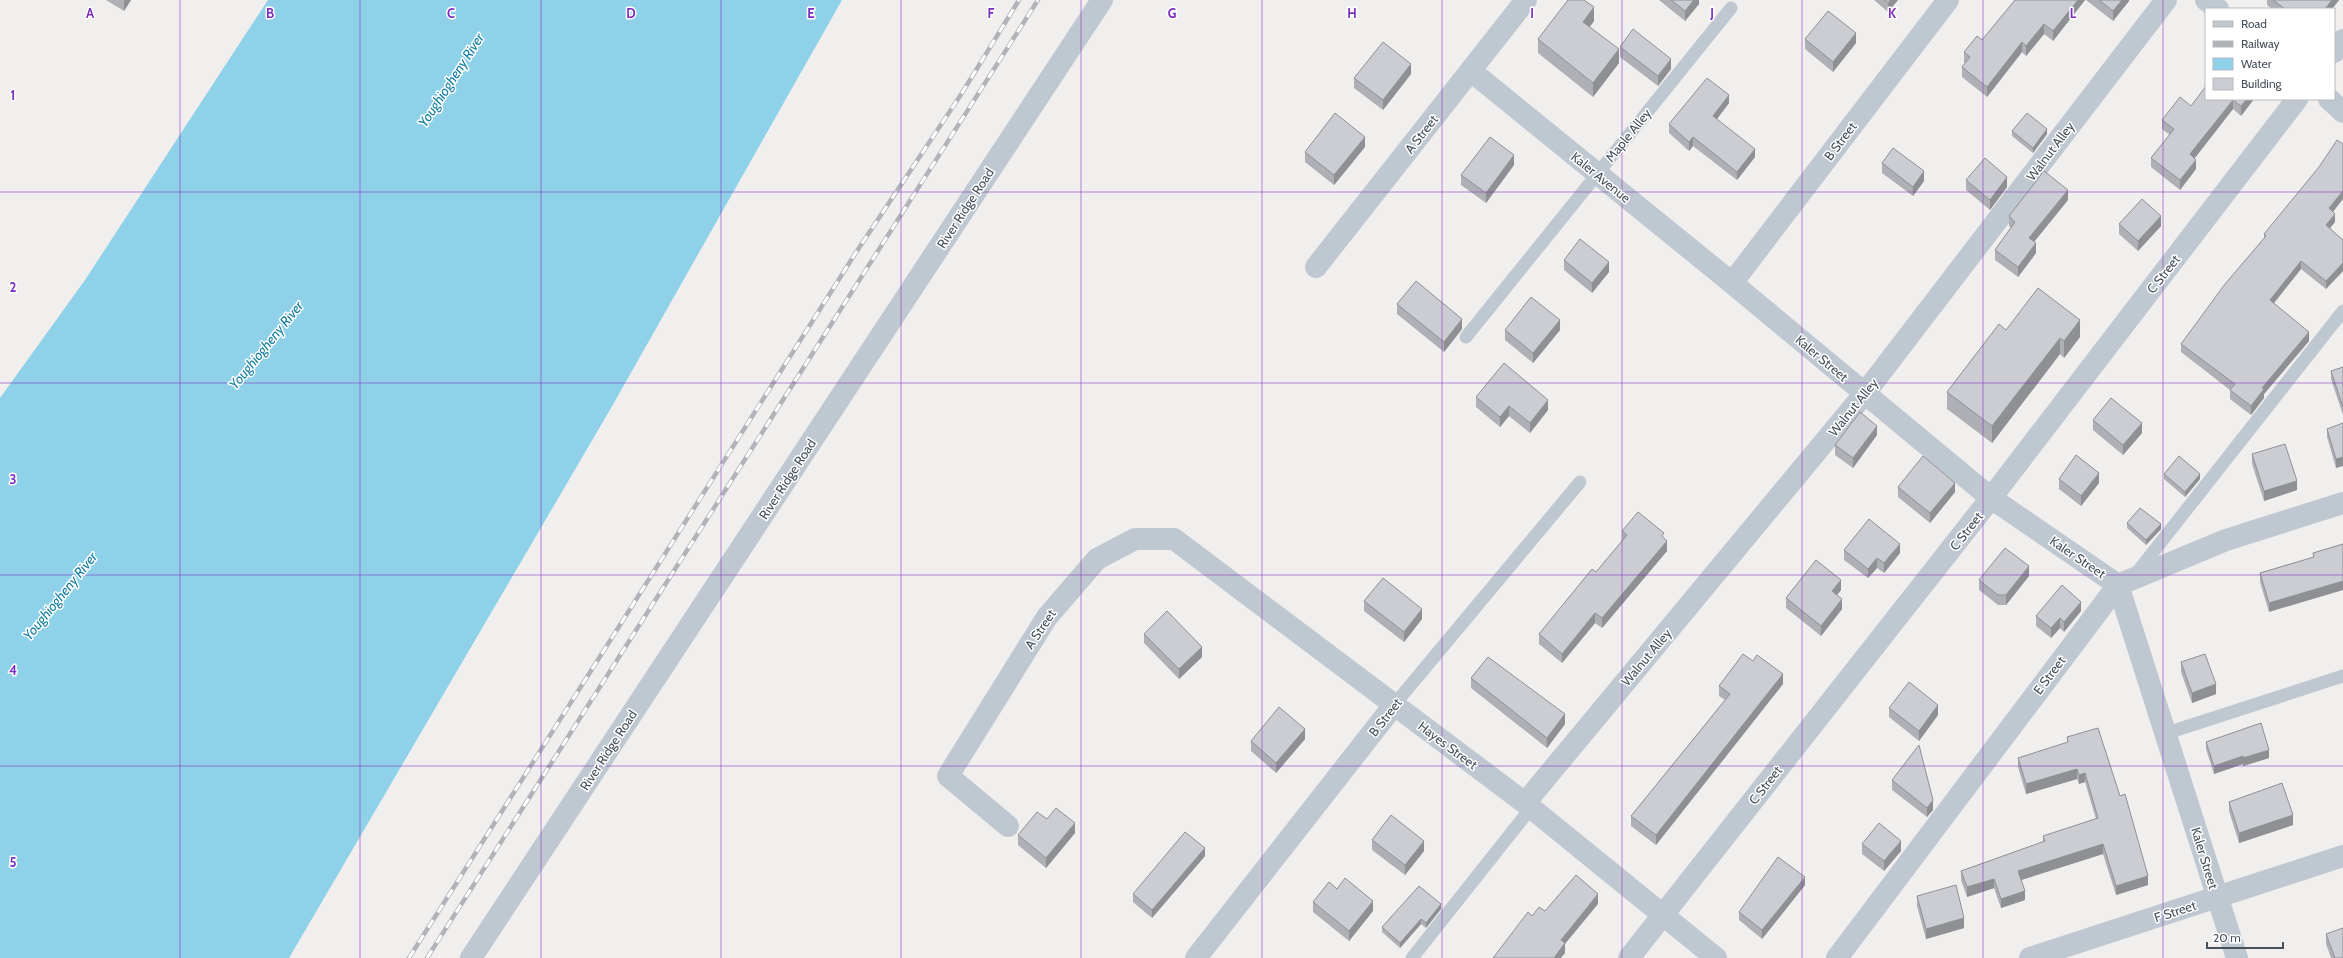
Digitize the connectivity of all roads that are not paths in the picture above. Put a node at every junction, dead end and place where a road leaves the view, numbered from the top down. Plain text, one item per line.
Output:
1 (1102, 0) edge
2 (1526, 0) edge
3 (1948, 0) edge
4 (2166, 0) edge
5 (2206, 0) edge
6 (1730, 8) dead end
7 (2217, 8) edge
8 (2343, 40) edge
9 (2335, 51) edge
10 (1471, 72) junction
11 (2297, 100) edge
12 (2330, 100) edge
13 (2343, 112) edge
14 (1597, 174) junction
15 (1316, 267) dead end
16 (1732, 283) junction
17 (2343, 311) edge
18 (1466, 337) dead end
19 (1865, 393) junction
20 (1580, 482) dead end
21 (1991, 498) junction
22 (2343, 503) edge
23 (1174, 539) joint
24 (2125, 582) junction
25 (2343, 676) edge
26 (1394, 705) junction
27 (2167, 733) junction
28 (1528, 805) junction
29 (1008, 826) dead end
30 (2343, 856) edge
31 (2217, 897) junction
32 (1662, 916) junction
33 (471, 958) edge
34 (1196, 958) edge
35 (1412, 958) edge
36 (1629, 958) edge
37 (1716, 958) edge
38 (1837, 958) edge
39 (2030, 958) edge
40 (2237, 958) edge

1 - 33 street, River Ridge Road
2 - 10 street, A Street
3 - 16 street, B Street
4 - 19 street, Walnut Alley
5 - 7 street
6 - 14 lane, Maple Alley
8 - 9 street
10 - 14 street, Kaler Avenue
10 - 15 street, A Street
11 - 21 street, C Street
12 - 13 street
14 - 16 street, Kaler Avenue
14 - 18 lane, Maple Alley
16 - 19 street, Kaler Street
17 - 24 lane
19 - 21 street, Kaler Street
19 - 28 street, Walnut Alley
20 - 26 lane, B Street
21 - 24 street, Kaler Street
21 - 32 street, C Street
22 - 24 street
23 - 26 street, Hayes Street
23 - 29 street, A Street
24 - 27 street, Kaler Street
24 - 38 street, E Street
25 - 27 lane
26 - 28 street, Hayes Street
26 - 34 street, B Street
27 - 31 street, Kaler Street
28 - 32 street, Hayes Street
28 - 35 lane
30 - 31 street, F Street
31 - 39 street, F Street
31 - 40 street, Kaler Street
32 - 36 street, C Street
32 - 37 street, Hayes Street

